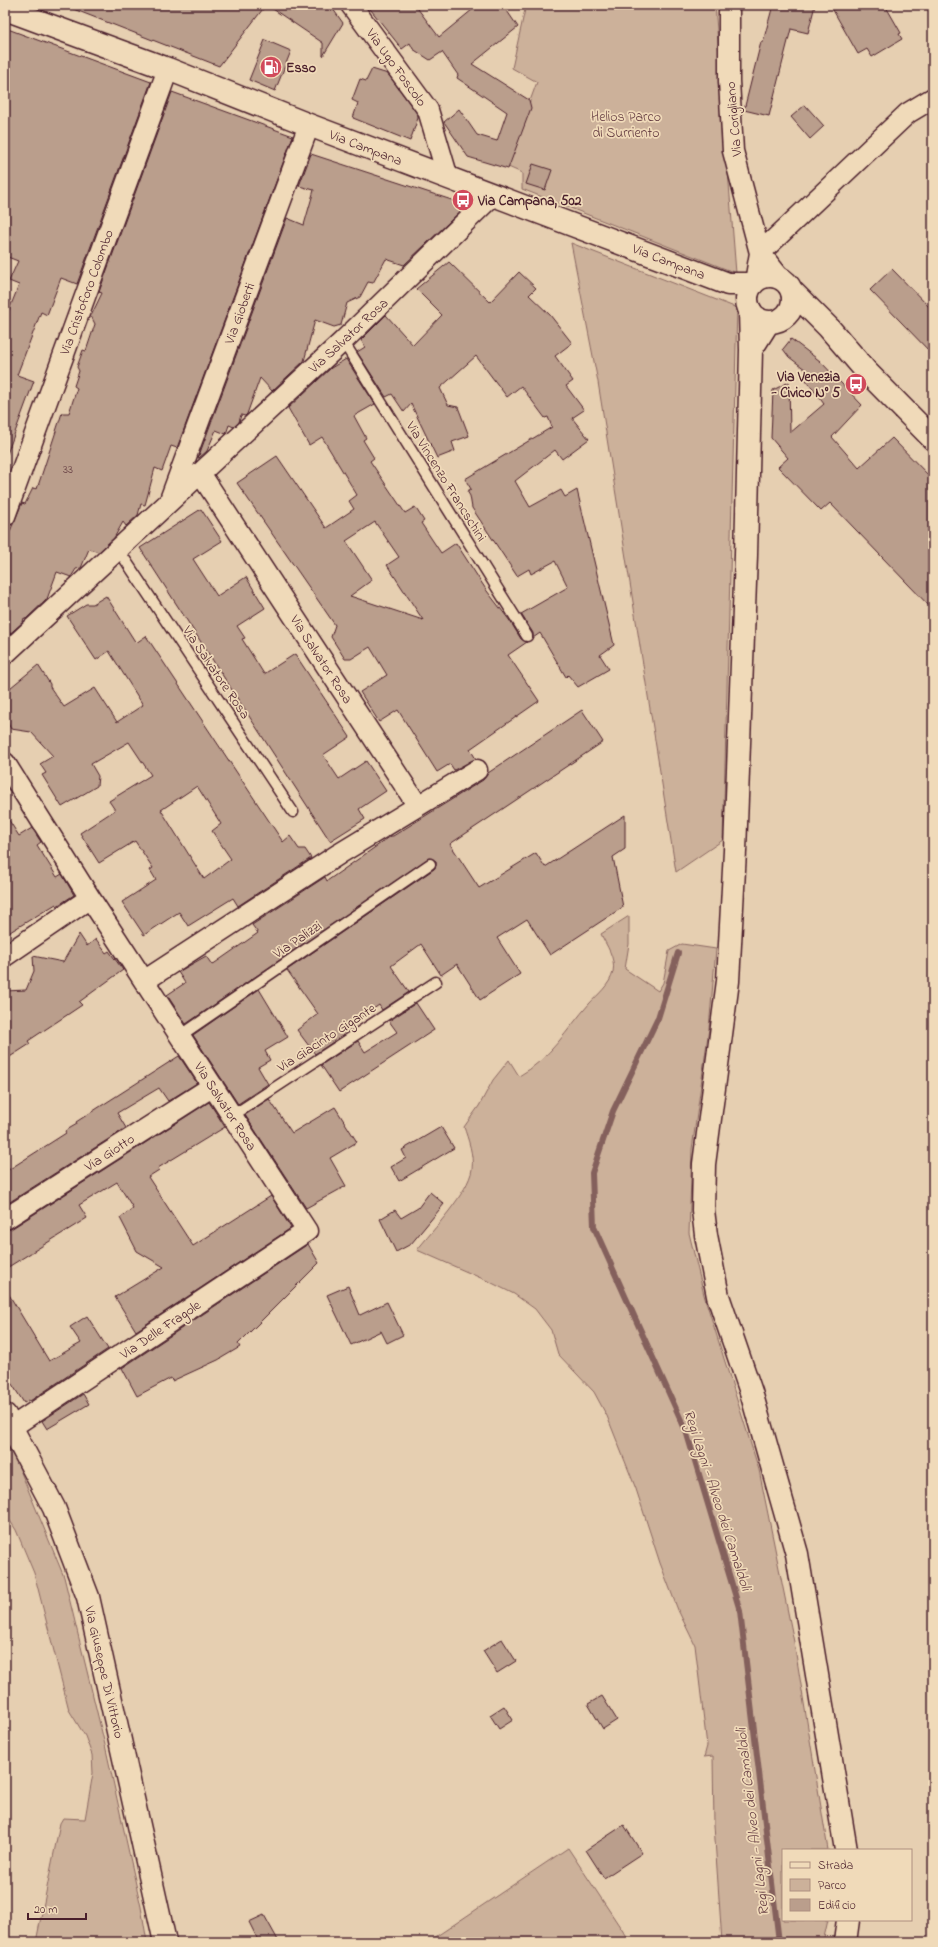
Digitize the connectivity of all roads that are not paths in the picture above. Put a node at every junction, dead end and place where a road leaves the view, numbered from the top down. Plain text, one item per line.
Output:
1 (351, 5) edge
2 (728, 5) edge
3 (5, 9) edge
4 (168, 69) junction
5 (933, 98) edge
6 (309, 125) junction
7 (448, 178) junction
8 (499, 197) junction
9 (760, 253) junction
10 (786, 285) junction
11 (751, 295) junction
12 (772, 322) junction
13 (829, 328) junction
14 (343, 341) junction
15 (751, 350) junction
16 (933, 439) edge
17 (200, 473) junction
18 (170, 501) junction
19 (5, 516) edge
20 (118, 548) junction
21 (527, 636) dead end
22 (5, 654) edge
23 (5, 763) edge
24 (477, 770) dead end
25 (418, 806) junction
26 (293, 812) dead end
27 (430, 864) dead end
28 (90, 898) junction
29 (5, 956) edge
30 (144, 981) junction
31 (436, 982) dead end
32 (180, 1036) junction
33 (213, 1086) junction
34 (232, 1116) junction
35 (5, 1219) edge
36 (307, 1231) joint
37 (7, 1425) edge
38 (846, 1849) edge
39 (848, 1921) edge
40 (165, 1942) edge
41 (845, 1942) edge

1 - 7 street, Via Ugo Foscolo
2 - 9 street, Via Corigliano
3 - 4 street, Via Campana
4 - 6 street, Via Campana
4 - 19 street, Via Cristoforo Colombo
5 - 9 street
6 - 7 street, Via Campana
6 - 18 street, Via Gioberti
7 - 8 street, Via Campana
8 - 11 street, Via Campana
8 - 14 street, Via Salvator Rosa
9 - 10 street
9 - 11 street
10 - 11 street
10 - 12 street
10 - 13 street
11 - 12 street
11 - 15 street
12 - 13 street
12 - 15 street
13 - 16 street
14 - 17 street, Via Salvator Rosa
14 - 21 lane, Via Vincenzo Francschini
15 - 38 street
17 - 18 street, Via Salvator Rosa
17 - 25 street, Via Salvator Rosa
18 - 20 street, Via Salvator Rosa
20 - 22 street, Via Salvator Rosa
20 - 26 lane, Via Salvatore Rosa
23 - 28 street, Via Salvator Rosa
24 - 25 street
25 - 30 street
27 - 32 lane, Via Palizzi
28 - 29 street
28 - 30 street, Via Salvator Rosa
30 - 32 street, Via Salvator Rosa
31 - 34 lane, Via Giacinto Gigante
32 - 33 street, Via Salvator Rosa
33 - 34 street, Via Salvator Rosa
33 - 35 street, Via Giotto
34 - 36 street, Via Salvator Rosa
36 - 37 street, Via Delle Fragole
37 - 40 street, Via Giuseppe Di Vittorio
39 - 41 street

